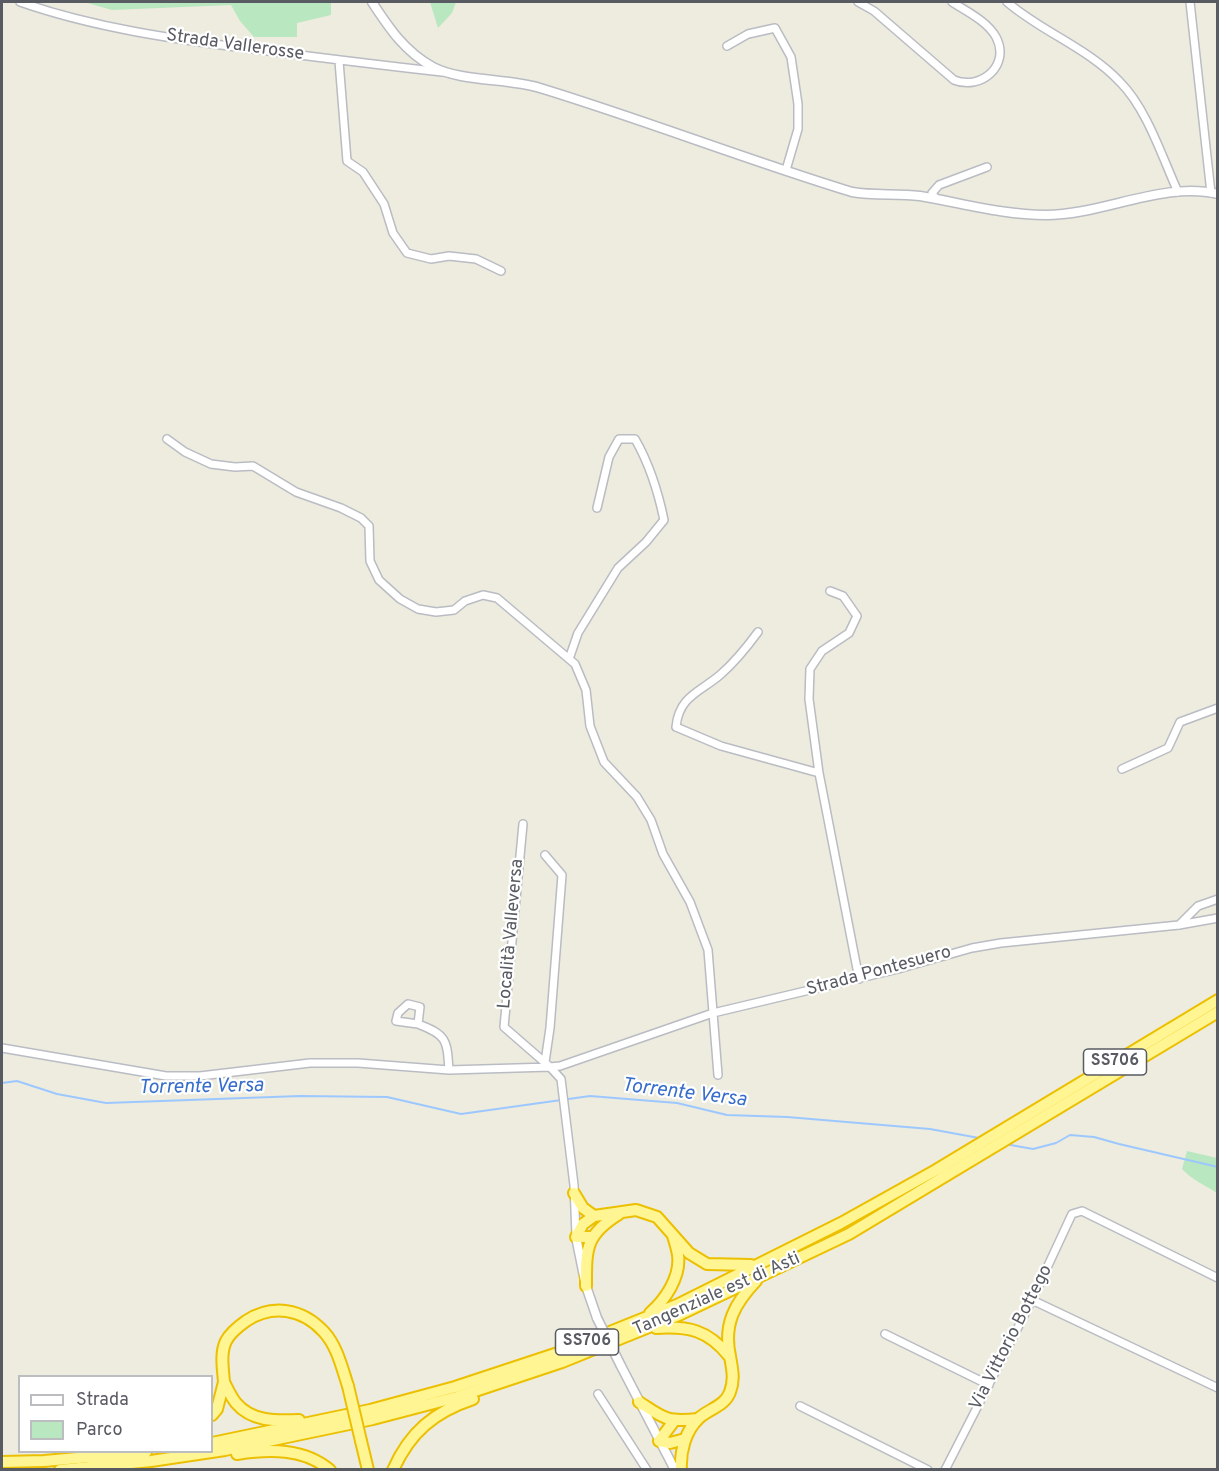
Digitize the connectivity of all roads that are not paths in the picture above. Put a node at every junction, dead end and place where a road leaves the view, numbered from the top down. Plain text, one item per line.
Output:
1 (20, 2) edge
2 (372, 2) edge
3 (858, 2) edge
4 (952, 2) edge
5 (1007, 2) edge
6 (1190, 2) edge
7 (727, 46) dead end
8 (339, 61) junction
9 (453, 74) junction
10 (987, 167) dead end
11 (786, 170) junction
12 (1178, 192) junction
13 (1214, 194) edge
14 (936, 199) junction
15 (501, 271) dead end
16 (167, 439) dead end
17 (597, 508) dead end
18 (830, 591) dead end
19 (758, 632) dead end
20 (569, 659) junction
21 (1218, 708) edge
22 (1122, 769) dead end
23 (819, 773) junction
24 (523, 824) dead end
25 (545, 855) dead end
26 (1218, 899) edge
27 (1218, 918) edge
28 (1179, 925) junction
29 (859, 979) junction
30 (1218, 1000) edge
31 (1218, 1012) edge
32 (713, 1013) junction
33 (418, 1024) dead end
34 (2, 1048) edge
35 (548, 1065) junction
36 (449, 1070) junction
37 (718, 1074) dead end
38 (574, 1193) junction
39 (621, 1212) junction
40 (594, 1216) junction
41 (672, 1233) junction
42 (576, 1237) junction
43 (591, 1237) junction
44 (757, 1265) junction
45 (760, 1276) junction
46 (1218, 1278) edge
47 (586, 1286) junction
48 (1032, 1300) junction
49 (644, 1324) junction
50 (885, 1334) dead end
51 (730, 1356) junction
52 (562, 1362) junction
53 (224, 1382) junction
54 (989, 1385) junction
55 (1218, 1388) edge
56 (598, 1394) dead end
57 (639, 1402) junction
58 (800, 1406) dead end
59 (370, 1410) junction
60 (213, 1414) edge
61 (698, 1419) junction
62 (674, 1421) junction
63 (685, 1439) junction
64 (660, 1441) junction
65 (213, 1443) edge
66 (213, 1451) edge
67 (108, 1453) edge
68 (186, 1453) edge
69 (148, 1456) edge
70 (80, 1458) junction
71 (2, 1462) edge
72 (60, 1470) edge
73 (330, 1470) edge
74 (368, 1470) edge
75 (393, 1470) edge
76 (647, 1470) edge
77 (675, 1470) edge
78 (681, 1470) edge
79 (928, 1470) edge
80 (945, 1470) edge

1 - 8 street, Strada Vallerosse
2 - 9 street
3 - 4 street
5 - 12 street
6 - 13 street
7 - 11 street
8 - 9 street, Strada Vallerosse
8 - 15 street
9 - 11 street
10 - 14 street
11 - 14 street
12 - 13 street
12 - 14 street
16 - 20 street
17 - 20 street
18 - 23 street
19 - 23 street
20 - 32 street
21 - 22 street
23 - 29 street
24 - 35 street, Località Valleversa
25 - 35 street, Località Valleversa
26 - 28 street
27 - 28 street, Strada Pontesuero
28 - 29 street, Strada Pontesuero
29 - 32 street, Strada Pontesuero
30 - 44 highway, Tangenziale est di Asti / SS706
31 - 45 highway, Tangenziale est di Asti / SS706
32 - 35 street, Strada Pontesuero
32 - 37 street
33 - 36 street
34 - 36 street, Strada Pontesuero
35 - 36 street, Strada Pontesuero
35 - 38 street
38 - 40 highway
38 - 42 street
39 - 40 highway
39 - 41 highway
39 - 43 highway
40 - 42 highway
41 - 44 highway
41 - 49 highway
42 - 43 highway
42 - 47 street
43 - 47 highway
44 - 49 highway, Tangenziale est di Asti / SS706
45 - 49 highway, Tangenziale est di Asti / SS706
45 - 51 highway
46 - 48 street, Via Vittorio Bottego
47 - 57 street, bridge
48 - 54 street, Via Vittorio Bottego
48 - 55 street
49 - 51 highway
49 - 52 highway, Tangenziale est di Asti / SS706
49 - 59 highway, Tangenziale est di Asti / SS706
50 - 54 street
51 - 61 highway
52 - 66 highway, Tangenziale est di Asti / SS706
52 - 75 highway
53 - 59 highway
53 - 60 highway
53 - 74 highway, bridge
54 - 80 street, Via Vittorio Bottego
56 - 76 street
57 - 62 highway
57 - 64 street
58 - 79 street
59 - 65 highway, Tangenziale est di Asti / SS706
61 - 62 highway
61 - 63 highway
62 - 64 highway
63 - 64 highway
63 - 78 highway
64 - 77 street
67 - 70 highway
68 - 69 highway, Tangenziale est di Asti / SS706
69 - 70 highway, Tangenziale est di Asti / SS706
69 - 72 highway, Tangenziale est di Asti / SS706
69 - 73 highway
70 - 71 highway, Tangenziale est di Asti / SS706

